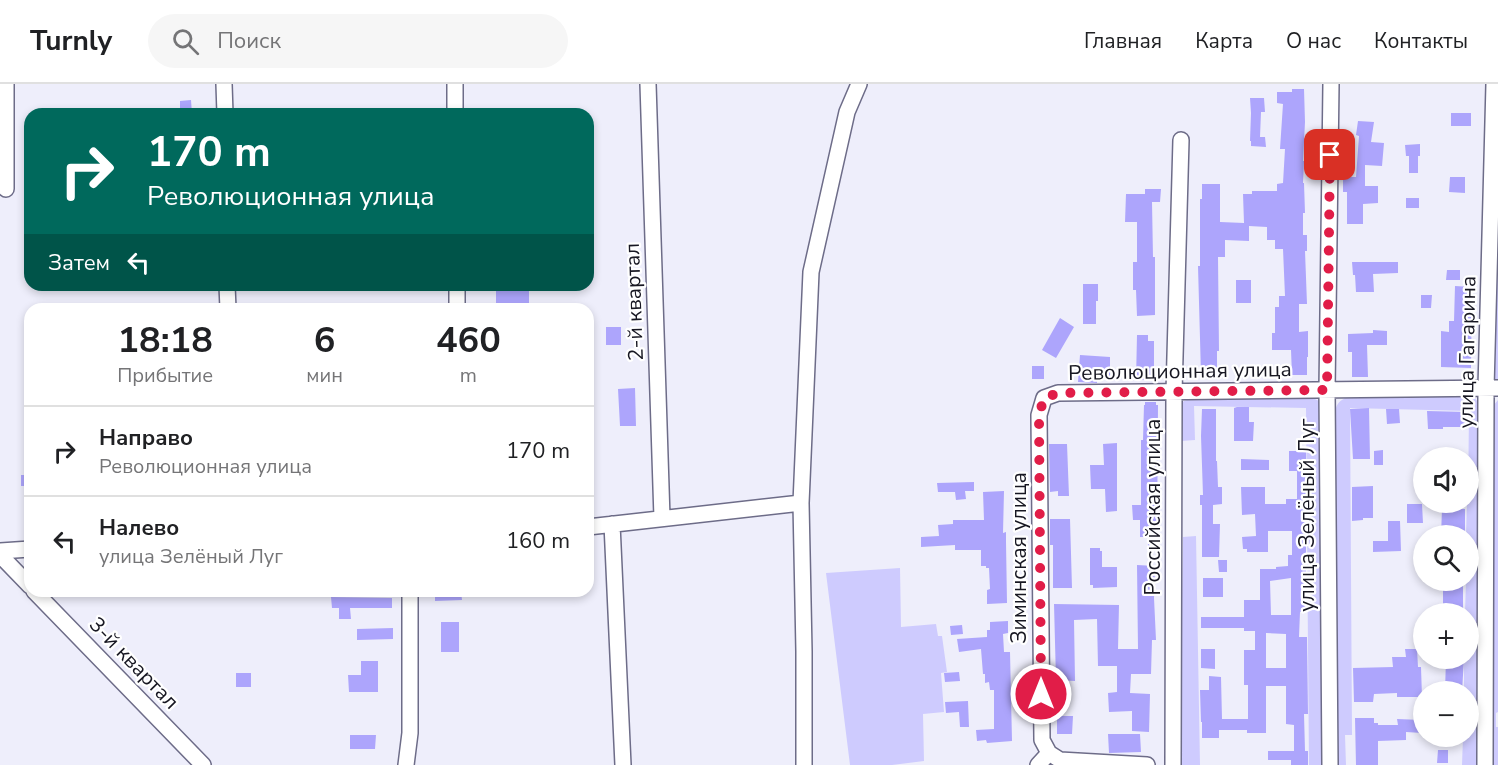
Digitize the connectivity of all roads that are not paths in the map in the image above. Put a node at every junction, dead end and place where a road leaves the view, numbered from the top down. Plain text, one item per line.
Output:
1 (6, 84) edge
2 (224, 84) edge
3 (454, 84) edge
4 (648, 84) edge
5 (859, 84) edge
6 (1331, 84) edge
7 (1494, 84) edge
8 (225, 108) edge
9 (455, 108) edge
10 (1181, 140) dead end
11 (6, 189) dead end
12 (1492, 388) edge
13 (1327, 390) junction
14 (1174, 392) junction
15 (1044, 398) joint
16 (801, 503) junction
17 (662, 518) junction
18 (612, 524) junction
19 (594, 526) edge
20 (24, 550) edge
21 (0, 553) edge
22 (24, 579) edge
23 (40, 597) edge
24 (410, 597) edge
25 (1049, 753) junction
26 (202, 765) edge
27 (406, 765) edge
28 (623, 765) edge
29 (804, 765) edge
30 (1038, 765) edge
31 (1147, 765) edge
32 (1173, 765) edge
33 (1330, 765) edge
34 (1485, 765) edge

1 - 11 street
2 - 8 street
3 - 9 street
4 - 17 street, 2-й квартал
5 - 16 street
6 - 13 street, улица Зелёный Луг
7 - 12 street, улица Гагарина
10 - 14 street, Российская улица
12 - 13 street, Революционная улица
12 - 34 street, улица Гагарина
13 - 14 street, Революционная улица
13 - 33 street, улица Зелёный Луг
14 - 15 street, Революционная улица
14 - 32 street, Российская улица
15 - 25 street, Зиминская улица
16 - 17 street
16 - 29 street
17 - 18 street
18 - 19 street
18 - 28 street
20 - 21 street
21 - 22 street
23 - 26 street, 3-й квартал
24 - 27 street
25 - 30 street
25 - 31 street

